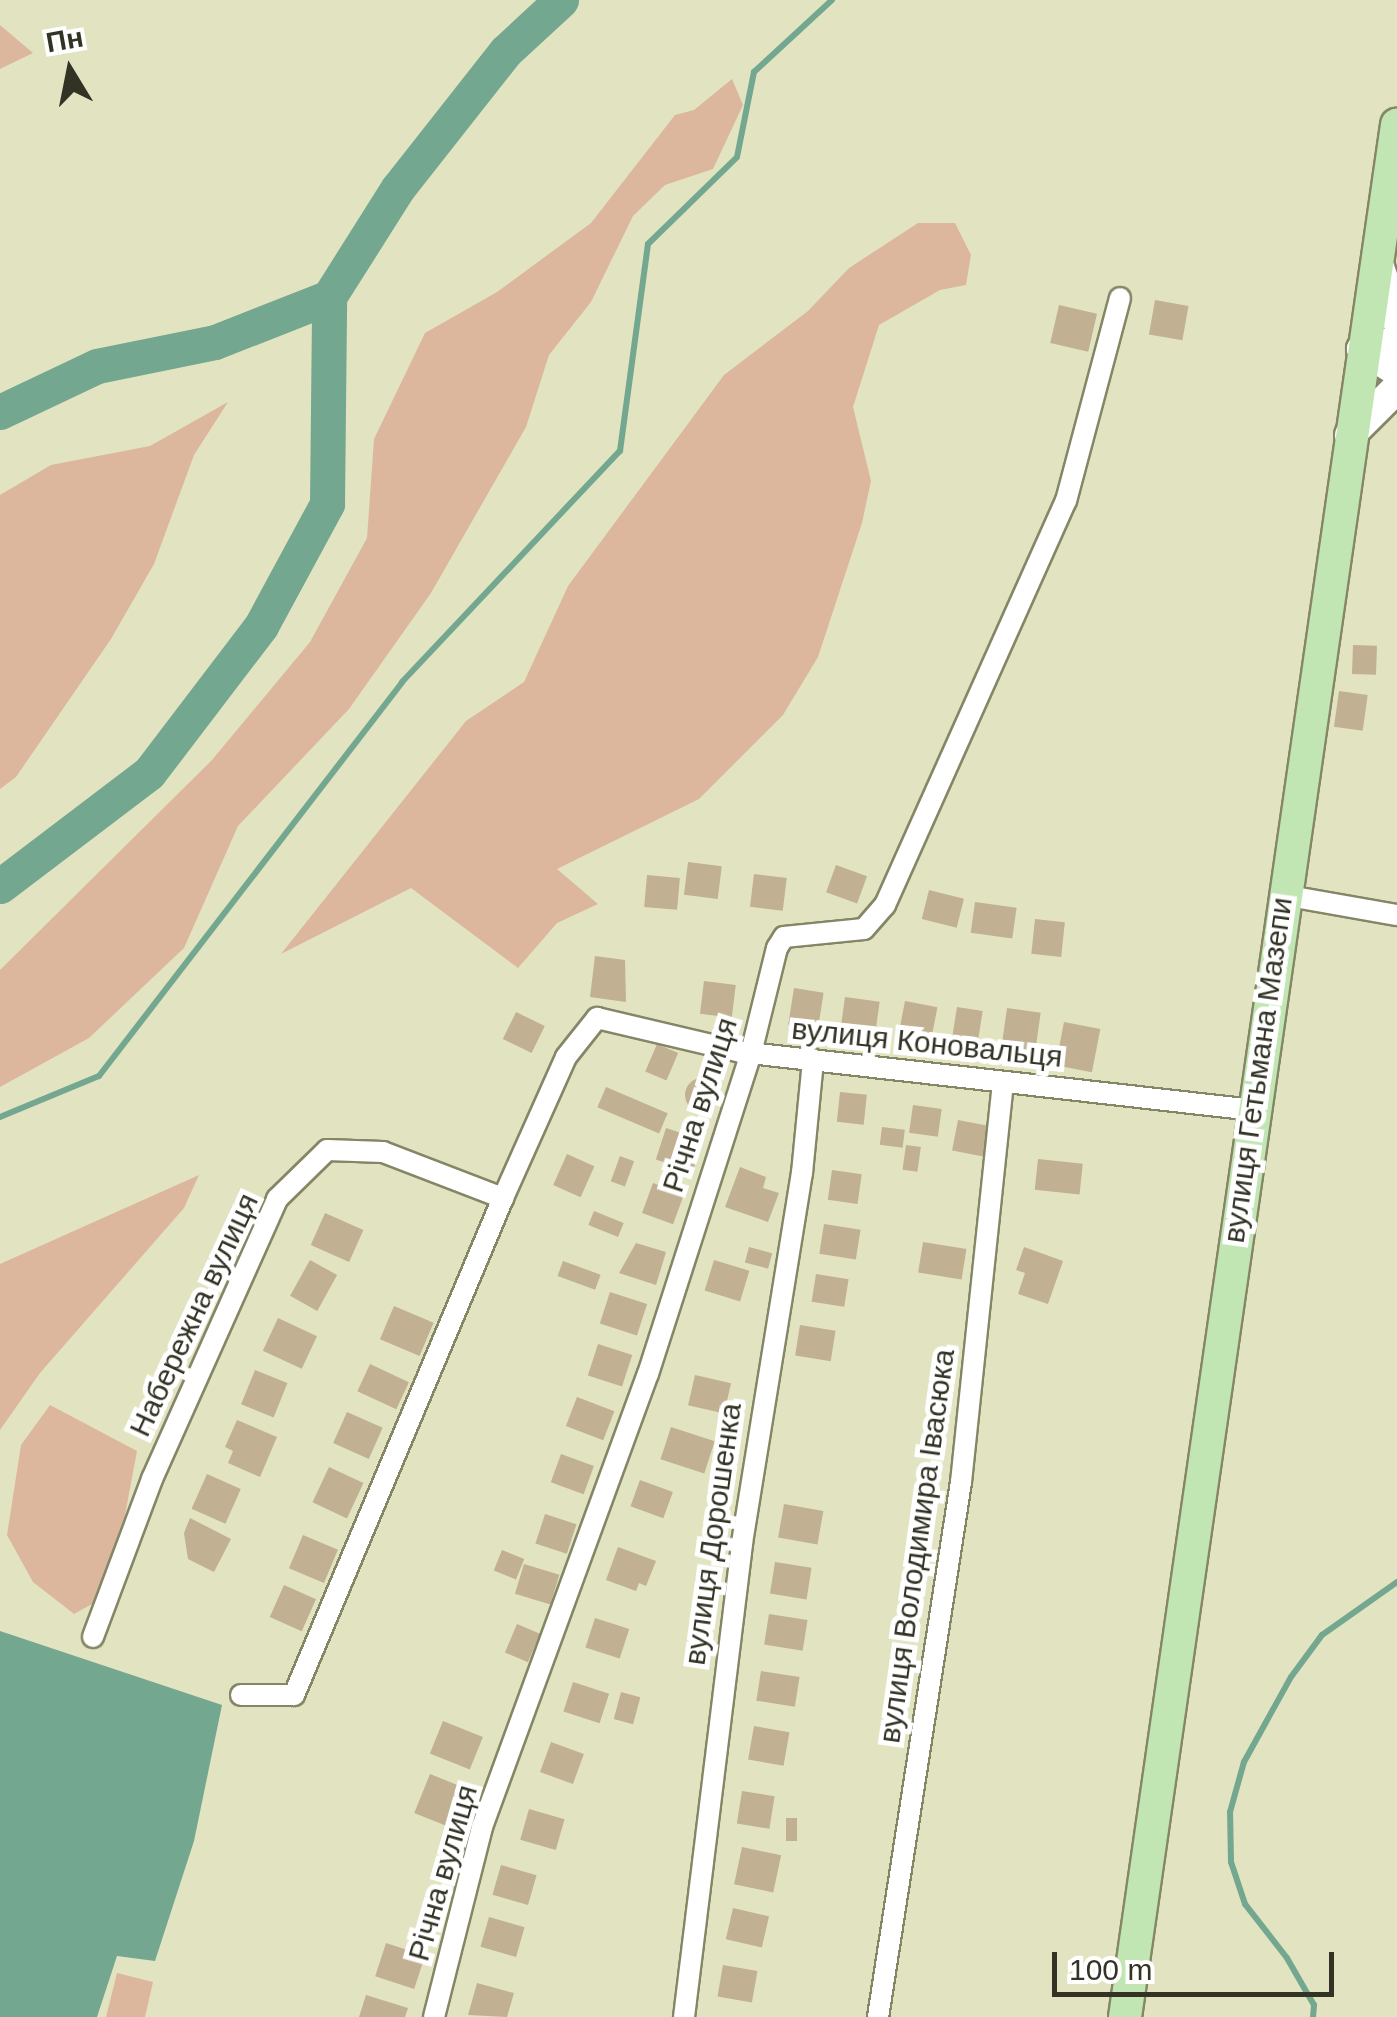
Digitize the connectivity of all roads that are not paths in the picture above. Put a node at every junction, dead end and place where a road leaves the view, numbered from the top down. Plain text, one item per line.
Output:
1 (1397, 124) edge
2 (1376, 249) junction
3 (1120, 298) dead end
4 (1397, 320) edge
5 (1397, 341) edge
6 (1362, 348) junction
7 (1397, 371) edge
8 (1397, 388) edge
9 (1348, 438) junction
10 (1283, 894) junction
11 (1397, 915) edge
12 (752, 1054) junction
13 (813, 1060) junction
14 (1003, 1082) junction
15 (1252, 1110) junction
16 (503, 1198) junction
17 (93, 1637) dead end
18 (241, 1695) dead end
19 (434, 2017) edge
20 (684, 2017) edge
21 (878, 2017) edge
22 (1124, 2017) edge

1 - 2 main road, вулиця Гетьмана Мазепи
2 - 4 main road
2 - 6 main road, вулиця Гетьмана Мазепи
3 - 12 street, Річна вулиця
5 - 6 main road
6 - 7 main road
6 - 9 main road, вулиця Гетьмана Мазепи
8 - 9 main road
9 - 10 main road, вулиця Гетьмана Мазепи
10 - 11 street
10 - 15 main road, вулиця Гетьмана Мазепи
12 - 13 street, вулиця Коновальця
12 - 16 street, вулиця Коновальця
12 - 19 street, Річна вулиця
13 - 14 street, вулиця Коновальця
13 - 20 street, вулиця Дорошенка
14 - 15 street, вулиця Коновальця
14 - 21 street, вулиця Володимира Івасюка
15 - 22 main road, вулиця Гетьмана Мазепи
16 - 17 street, Набережна вулиця
16 - 18 street

